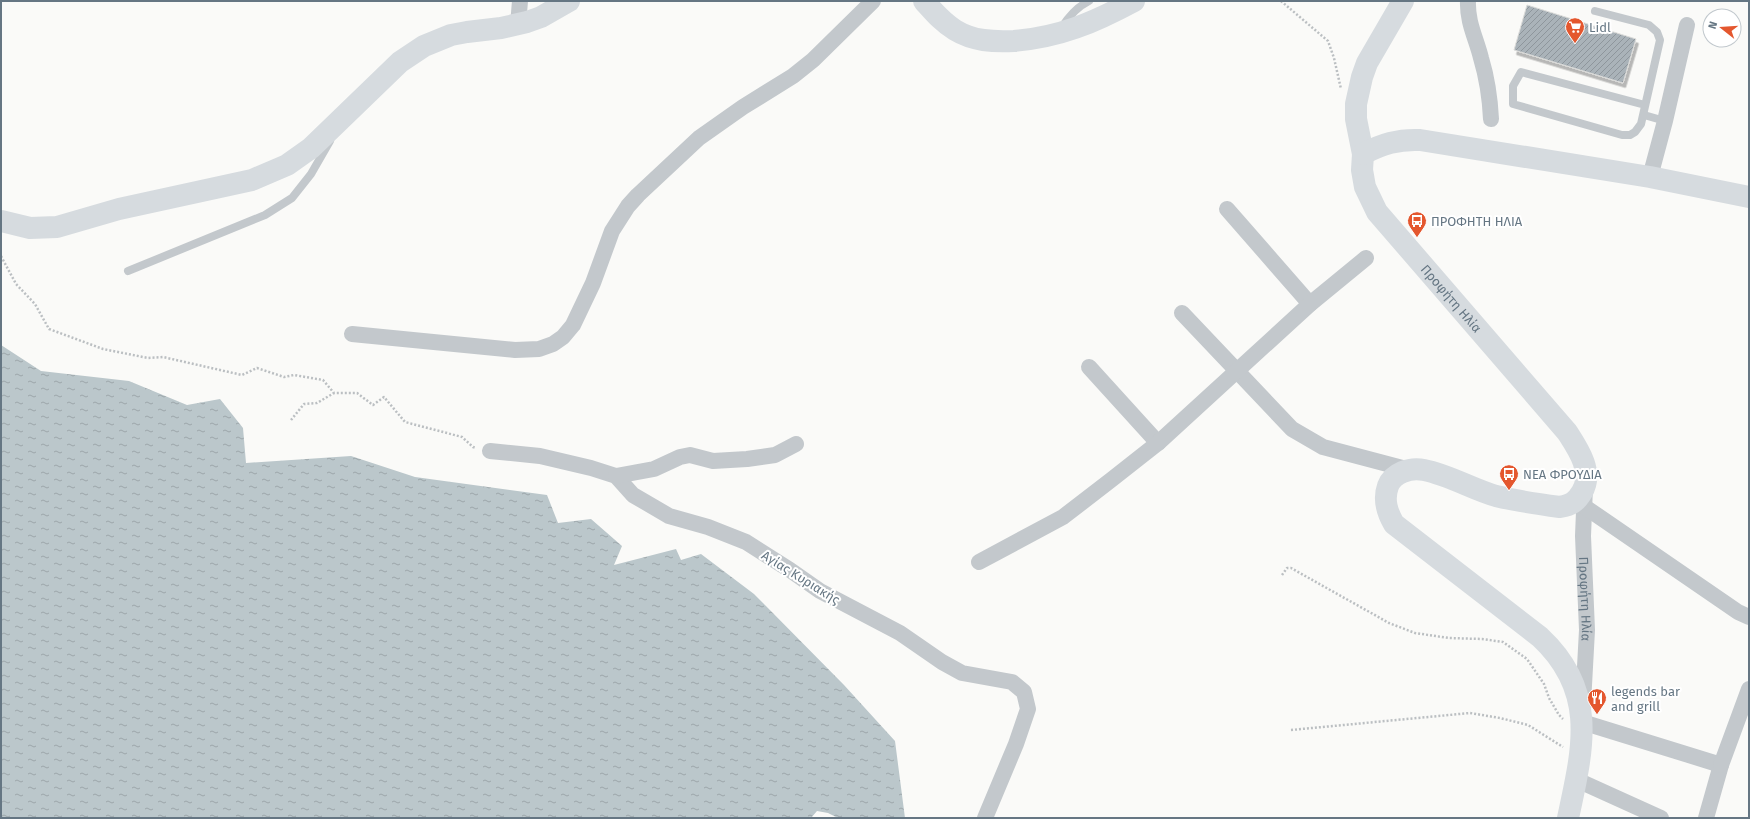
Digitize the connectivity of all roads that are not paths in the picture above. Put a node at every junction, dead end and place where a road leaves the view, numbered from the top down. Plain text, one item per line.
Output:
1 (520, 1) edge
2 (569, 1) edge
3 (873, 1) edge
4 (924, 1) edge
5 (1089, 1) edge
6 (1134, 1) edge
7 (1403, 1) edge
8 (1468, 1) edge
9 (1595, 11) dead end
10 (518, 25) junction
11 (1687, 25) dead end
12 (1057, 34) junction
13 (1645, 105) junction
14 (344, 115) junction
15 (1644, 115) junction
16 (1492, 119) dead end
17 (1665, 121) junction
18 (1363, 154) junction
19 (1650, 177) junction
20 (1749, 197) edge
21 (1227, 209) dead end
22 (1, 221) edge
23 (1366, 258) dead end
24 (128, 271) dead end
25 (1310, 304) junction
26 (1182, 313) dead end
27 (352, 334) dead end
28 (1089, 367) dead end
29 (1237, 370) junction
30 (1158, 443) junction
31 (796, 444) dead end
32 (490, 451) road end
33 (1410, 470) junction
34 (616, 476) junction
35 (1585, 497) junction
36 (979, 562) dead end
37 (1749, 617) edge
38 (1749, 689) edge
39 (1582, 729) junction
40 (1721, 765) junction
41 (1578, 770) junction
42 (985, 818) edge
43 (1568, 818) edge
44 (1661, 818) edge
45 (1706, 818) edge

1 - 10 street
2 - 10 street
3 - 27 street
4 - 12 street
5 - 12 lane
6 - 12 street
7 - 18 street, Προφήτη Ηλία
8 - 16 street
9 - 13 lane
10 - 14 street
11 - 17 street
13 - 15 lane
13 - 15 lane
14 - 22 street
14 - 24 lane
15 - 17 lane
17 - 19 street
18 - 19 street
18 - 35 street, Προφήτη Ηλία
19 - 20 street
21 - 25 street
23 - 25 street
25 - 29 street
26 - 29 street
28 - 30 street
29 - 30 street
29 - 33 street
30 - 36 street
31 - 34 street
32 - 34 street
33 - 35 street
33 - 39 street
34 - 42 street, Αγίας Κυριακής
35 - 37 street
35 - 39 street, Προφήτη Ηλία
38 - 40 street
39 - 40 street
39 - 41 street, Προφήτη Ηλία
40 - 45 street
41 - 43 street, Προφήτη Ηλία
41 - 44 street

